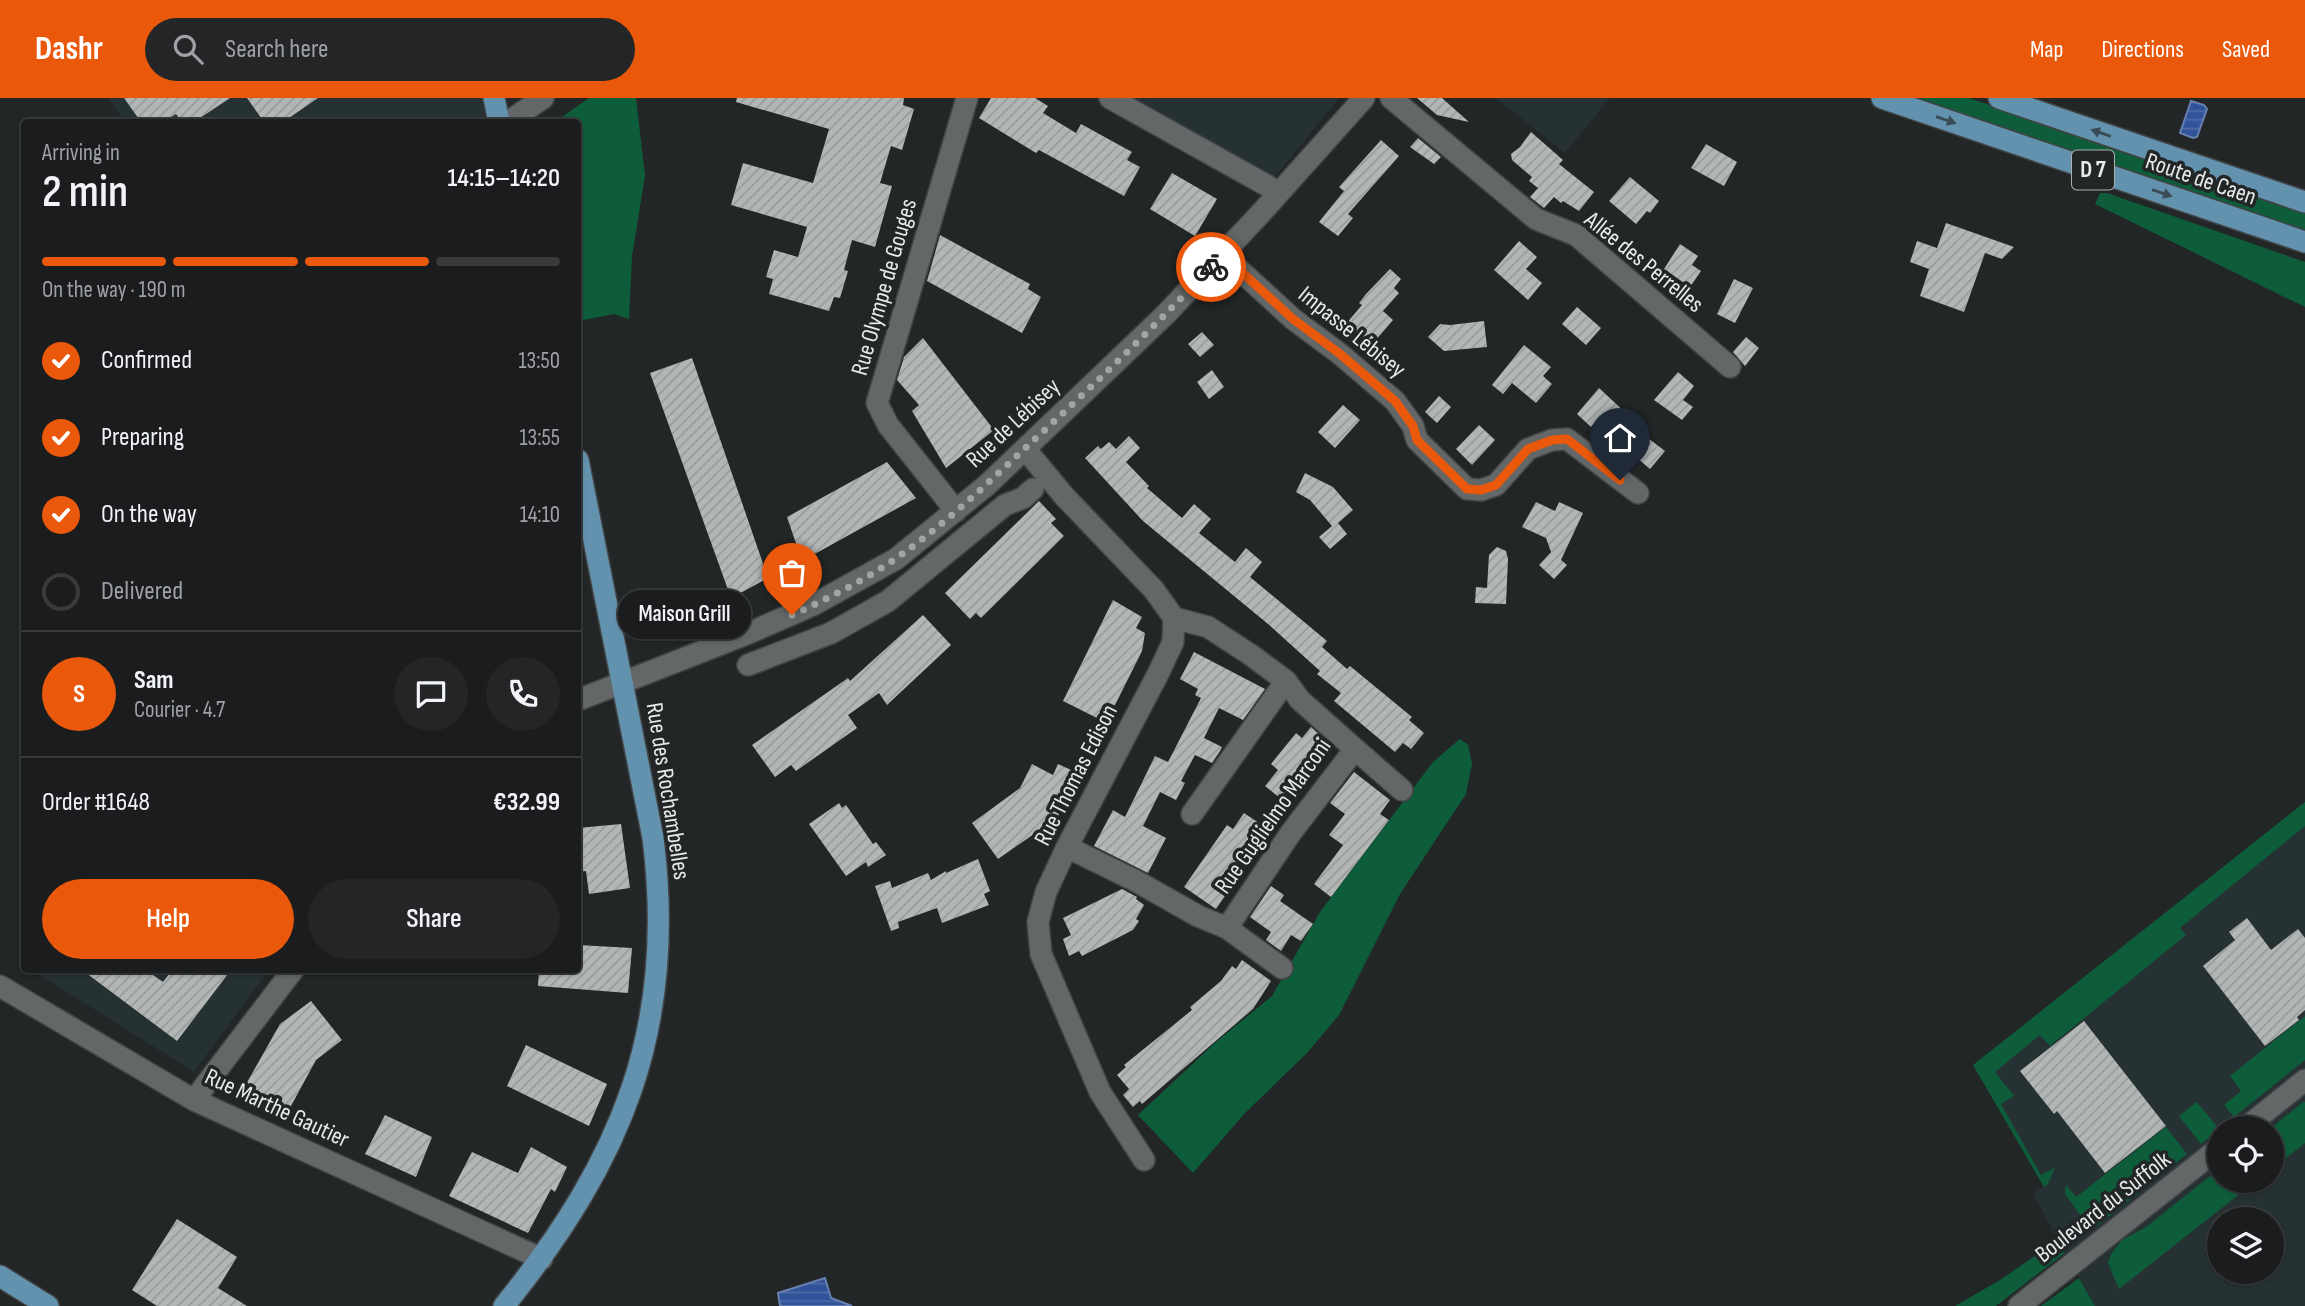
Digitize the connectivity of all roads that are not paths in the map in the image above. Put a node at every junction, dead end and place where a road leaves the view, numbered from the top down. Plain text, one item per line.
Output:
1 (494, 98) edge
2 (543, 98) edge
3 (967, 98) edge
4 (1110, 98) edge
5 (1364, 98) edge
6 (1391, 98) edge
7 (1882, 98) edge
8 (1999, 98) edge
9 (498, 119) edge
10 (512, 119) edge
11 (1278, 194) junction
12 (2305, 202) edge
13 (2305, 242) edge
14 (1223, 255) junction
15 (1730, 367) dead end
16 (1025, 449) junction
17 (581, 475) edge
18 (1033, 489) dead end
19 (1638, 494) dead end
20 (956, 510) junction
21 (1174, 618) junction
22 (748, 665) dead end
23 (1286, 681) junction
24 (623, 683) junction
25 (581, 699) edge
26 (1355, 749) junction
27 (1402, 790) dead end
28 (1192, 814) dead end
29 (1067, 847) junction
30 (1227, 929) junction
31 (1282, 968) dead end
32 (291, 973) edge
33 (0, 986) edge
34 (2305, 1080) edge
35 (194, 1100) junction
36 (2260, 1116) edge
37 (2207, 1157) edge
38 (1144, 1160) dead end
39 (542, 1259) junction
40 (0, 1276) edge
41 (48, 1306) edge
42 (503, 1306) edge
43 (2019, 1306) edge

1 - 9 main road
2 - 10 street
3 - 20 street, Rue Olympe de Gouges
4 - 11 street
5 - 11 street, Rue de Lébisey
6 - 15 street, Allée des Perrelles
7 -> 13 main road, Route de Caen / D 7
12 -> 8 main road, Route de Caen / D 7
11 - 14 street, Rue de Lébisey
14 - 16 street, Rue de Lébisey
14 - 19 street, Impasse Lébisey
16 - 20 street, Rue de Lébisey
16 - 21 street
17 - 24 main road, Rue des Rochambelles
18 - 22 street
20 - 24 street, Rue de Lébisey
21 - 23 street, Rue Guglielmo Marconi
21 - 29 street, Rue Thomas Edison
23 - 26 street, Rue Guglielmo Marconi
23 - 28 street
24 - 25 street, Rue de Lébisey
24 - 39 main road, Rue des Rochambelles
26 - 27 street
26 - 30 street, Rue Guglielmo Marconi
29 - 30 street, Rue Guglielmo Marconi
29 - 38 street, Rue Thomas Edison
30 - 31 street, Rue Guglielmo Marconi
32 - 35 street
33 - 35 street, Rue Marthe Gautier
34 - 36 street
35 - 39 street, Rue Marthe Gautier
37 - 43 street, Boulevard du Suffolk
39 - 42 main road, Rue des Rochambelles
40 - 41 main road

